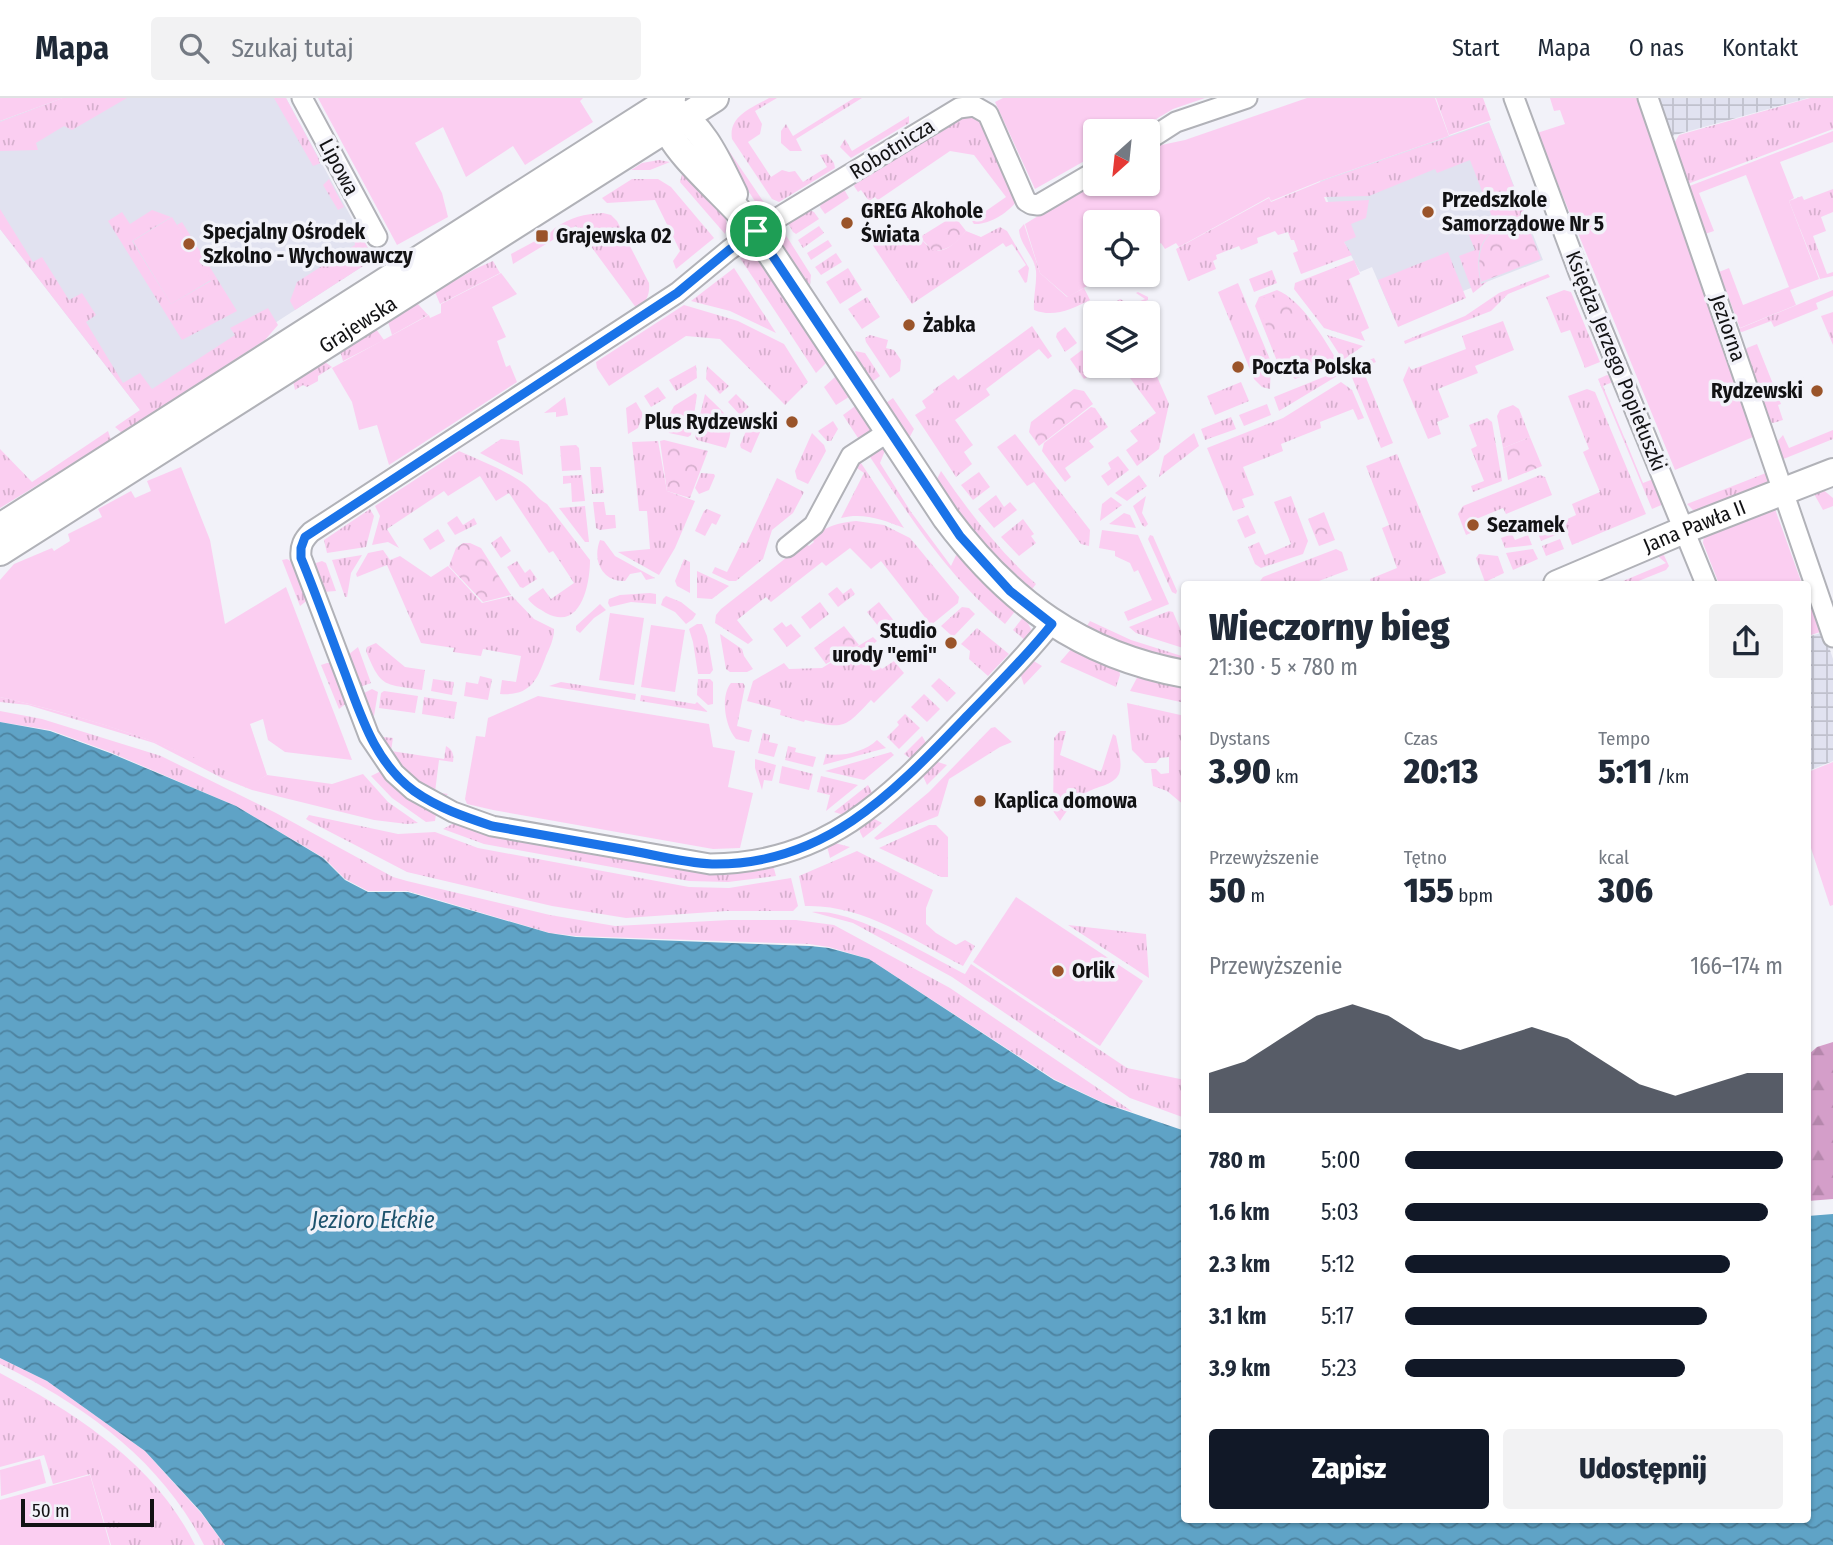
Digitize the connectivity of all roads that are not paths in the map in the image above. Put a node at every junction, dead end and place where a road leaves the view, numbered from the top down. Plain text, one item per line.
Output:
1 (302, 98) edge
2 (715, 98) edge
3 (1247, 98) edge
4 (1514, 98) edge
5 (1648, 98) edge
6 (672, 111) edge
7 (1160, 132) edge
8 (1083, 179) edge
9 (751, 224) junction
10 (377, 237) dead end
11 (888, 432) junction
12 (1833, 472) edge
13 (1783, 491) junction
14 (0, 527) edge
15 (1684, 530) junction
16 (788, 547) dead end
17 (0, 552) edge
18 (1564, 581) edge
19 (1705, 581) edge
20 (1052, 624) junction
21 (1833, 637) edge
22 (1181, 673) edge

1 - 10 street, Lipowa
2 - 6 main road, Grajewska
3 - 7 street
4 - 15 street, Księdza Jerzego Popiełuszki
5 - 13 street, Jeziorna
6 - 9 main road
6 - 14 main road, Grajewska
6 - 17 main road, Grajewska
8 - 9 street, Robotnicza
9 - 11 main road
9 - 20 street
11 - 16 street
11 - 20 main road
12 - 13 main road, Jana Pawła II
13 - 15 main road, Jana Pawła II
13 - 21 street, Jeziorna
15 - 18 main road, Jana Pawła II
15 - 19 street, Księdza Jerzego Popiełuszki
20 - 22 main road

